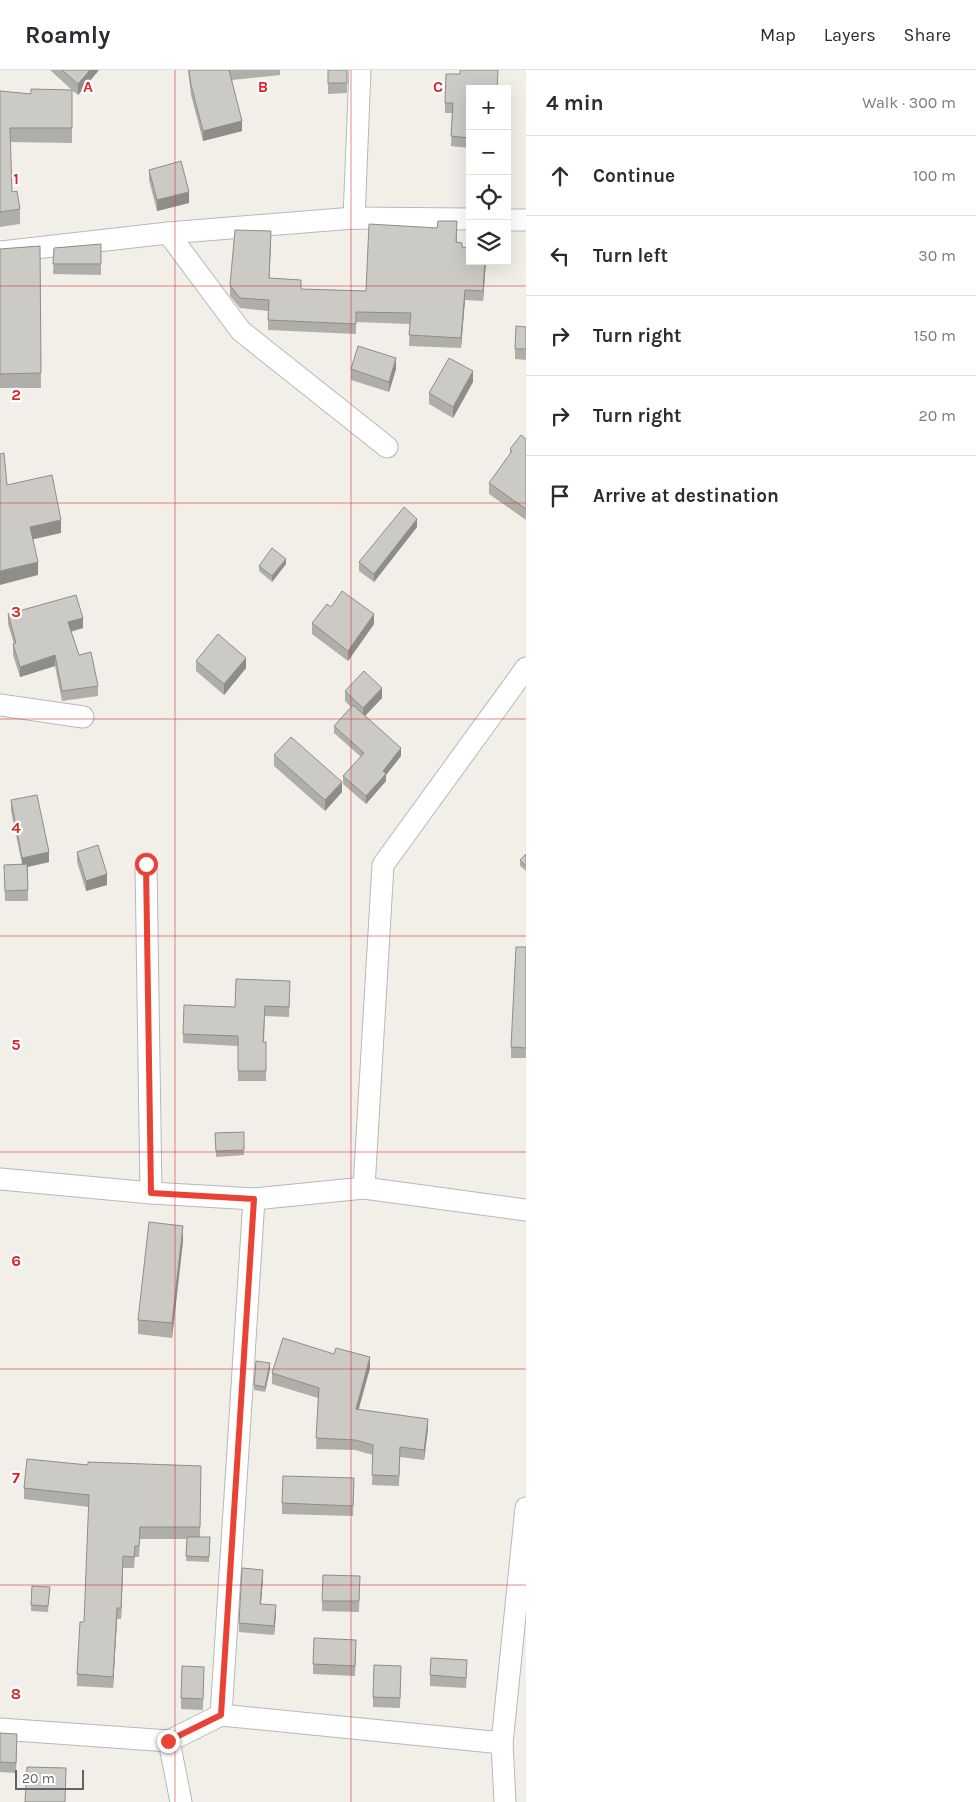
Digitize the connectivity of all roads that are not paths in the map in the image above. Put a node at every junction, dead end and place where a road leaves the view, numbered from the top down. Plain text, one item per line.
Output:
1 (360, 70) edge
2 (354, 218) junction
3 (466, 220) edge
4 (511, 220) edge
5 (526, 220) edge
6 (168, 233) junction
7 (0, 252) edge
8 (387, 446) dead end
9 (526, 668) edge
10 (0, 705) edge
11 (84, 717) dead end
12 (146, 864) dead end
13 (0, 1179) edge
14 (364, 1188) junction
15 (151, 1193) junction
16 (254, 1199) junction
17 (526, 1210) edge
18 (526, 1508) edge
19 (221, 1715) junction
20 (0, 1729) edge
21 (168, 1741) junction
22 (502, 1743) junction
23 (181, 1802) edge
24 (505, 1802) edge

1 - 2 street
2 - 3 street
2 - 6 street
4 - 5 street
6 - 7 street
6 - 8 street
9 - 14 street
10 - 11 street
12 - 15 street
13 - 15 street
14 - 16 street
14 - 17 street
15 - 16 street
16 - 19 street
18 - 22 street
19 - 21 street
19 - 22 street
20 - 21 street
21 - 23 street
22 - 24 street

